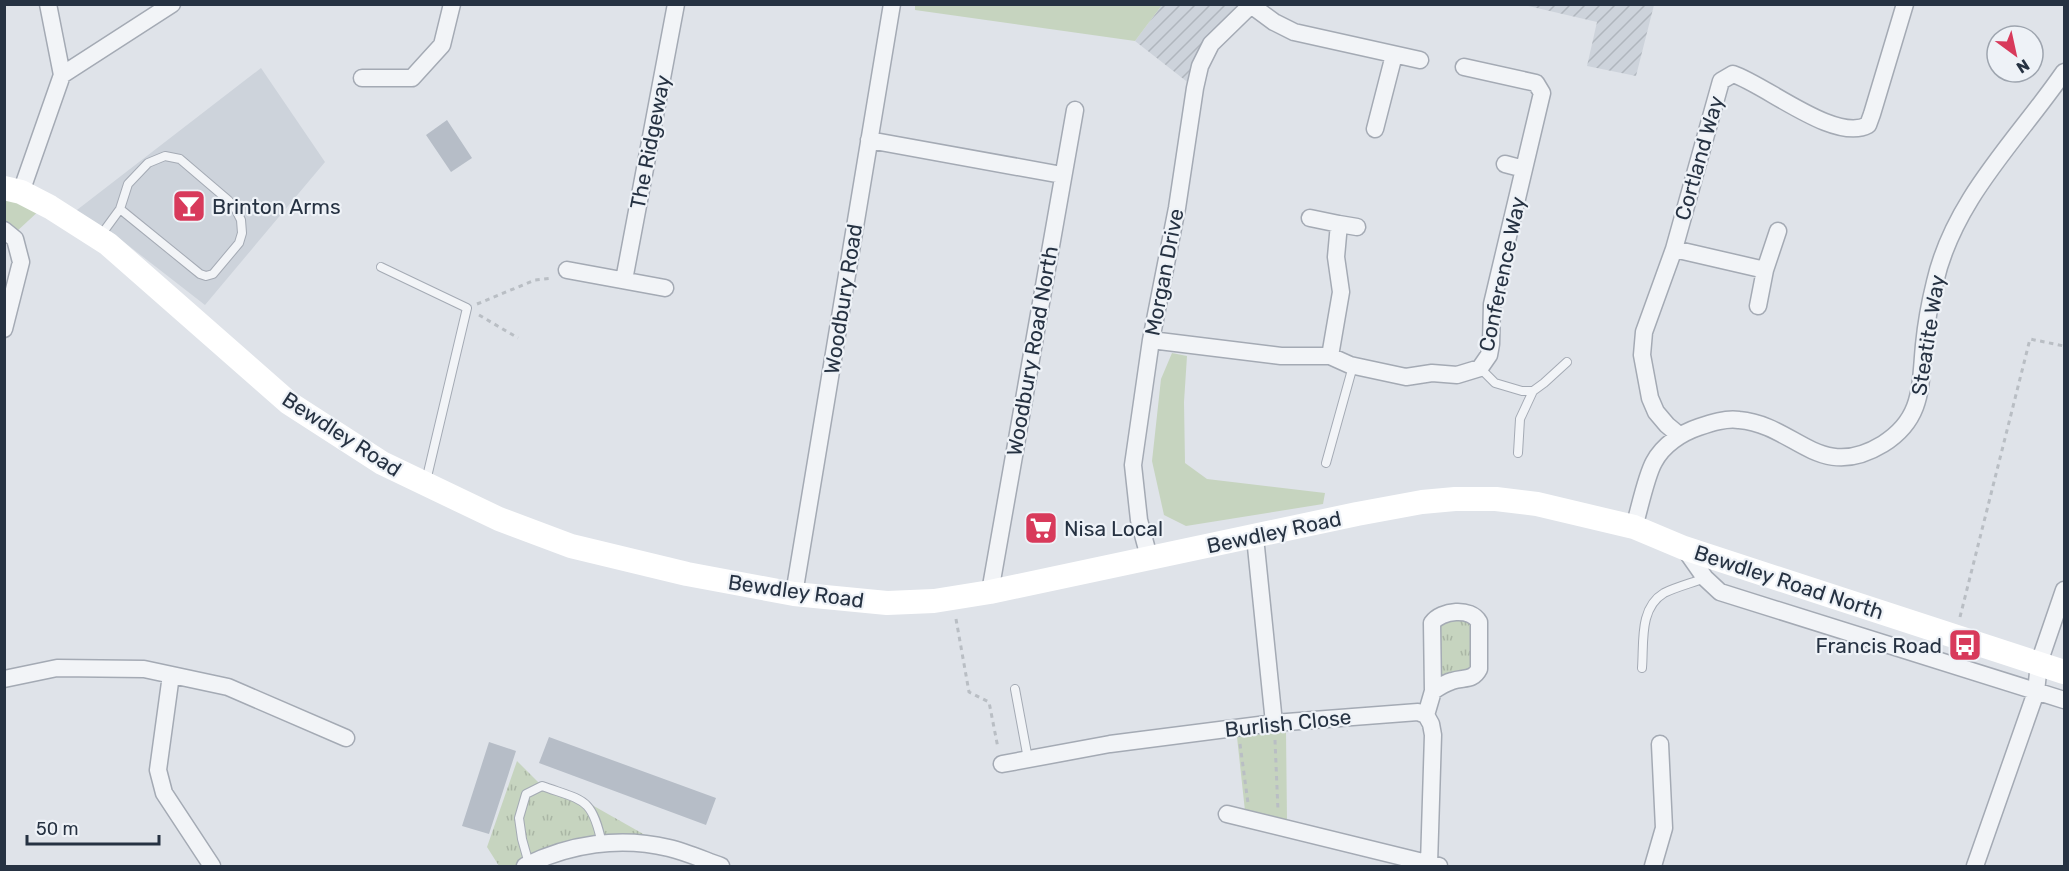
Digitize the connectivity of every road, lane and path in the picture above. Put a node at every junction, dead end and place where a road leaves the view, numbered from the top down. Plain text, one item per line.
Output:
1 (48, 4) edge
2 (172, 4) edge
3 (452, 4) edge
4 (676, 4) edge
5 (892, 4) edge
6 (1905, 4) edge
7 (1251, 5) edge
8 (1394, 55) junction
9 (1420, 60) dead end
10 (1464, 67) dead end
11 (2064, 72) edge
12 (62, 75) junction
13 (362, 78) dead end
14 (1075, 110) dead end
15 (1375, 129) dead end
16 (869, 140) junction
17 (1504, 164) dead end
18 (1524, 169) junction
19 (1062, 175) junction
20 (13, 190) edge
21 (120, 209) junction
22 (1310, 218) dead end
23 (1339, 224) junction
24 (1357, 227) dead end
25 (4, 230) edge
26 (1778, 231) dead end
27 (99, 238) junction
28 (1674, 249) junction
29 (381, 267) dead end
30 (567, 270) joint
31 (1765, 270) junction
32 (624, 280) junction
33 (665, 288) dead end
34 (1758, 306) dead end
35 (467, 308) junction
36 (4, 329) edge
37 (518, 338) dead end
38 (1151, 340) junction
39 (2064, 346) edge
40 (1330, 356) junction
41 (1567, 362) dead end
42 (1353, 366) junction
43 (1480, 368) junction
44 (1533, 390) junction
45 (1679, 435) junction
46 (1518, 453) dead end
47 (1326, 463) dead end
48 (425, 484) junction
49 (1634, 527) junction
50 (1255, 537) junction
51 (1684, 548) junction
52 (1149, 557) junction
53 (1705, 578) junction
54 (2064, 590) edge
55 (990, 592) junction
56 (794, 594) junction
57 (953, 598) junction
58 (1955, 636) junction
59 (2039, 663) junction
60 (1433, 666) junction
61 (1642, 668) dead end
62 (2064, 672) edge
63 (171, 675) junction
64 (4, 679) edge
65 (1456, 680) junction
66 (1015, 689) dead end
67 (1433, 691) junction
68 (2036, 692) junction
69 (2064, 700) edge
70 (1426, 715) junction
71 (1274, 723) junction
72 (1238, 727) junction
73 (346, 738) dead end
74 (1660, 744) dead end
75 (1028, 759) junction
76 (1002, 764) joint
77 (1227, 814) dead end
78 (1250, 820) junction
79 (1279, 827) junction
80 (602, 844) junction
81 (527, 865) edge
82 (1434, 865) edge
83 (212, 867) edge
84 (721, 867) edge
85 (1653, 867) edge
86 (1975, 867) edge

1 - 12 street
2 - 12 street
3 - 13 street
4 - 32 street, The Ridgeway
5 - 16 street, Woodbury Road
6 - 28 street, Cortland Way
7 - 8 street
7 - 38 street, Morgan Drive
8 - 9 street
8 - 15 street
10 - 18 street, Conference Way
11 - 45 street, Steatite Way
12 - 20 street
14 - 19 street, Woodbury Road North
16 - 19 street
16 - 56 street, Woodbury Road
17 - 18 street, Conference Way
18 - 43 street, Conference Way
19 - 55 street, Woodbury Road North
20 - 27 main road, Bewdley Road
21 - 21 lane
21 - 27 lane
22 - 23 street
23 - 24 street
23 - 40 street
25 - 36 street
26 - 31 street
27 - 48 main road, Bewdley Road
28 - 31 street
28 - 45 street, Cortland Way
29 - 35 lane
30 - 32 street
30 - 35 path
31 - 34 street
32 - 33 street
35 - 37 path
35 - 48 lane
38 - 40 street, Conference Way
38 - 52 street, Morgan Drive
39 - 58 path
40 - 42 street, Conference Way
41 - 44 lane
42 - 43 street, Conference Way
42 - 47 lane
43 - 44 lane
44 - 46 lane
45 - 49 street, Steatite Way
48 - 56 main road, Bewdley Road
49 - 50 main road, Bewdley Road
49 - 51 main road, Bewdley Road
50 - 52 main road, Bewdley Road
50 - 71 street
51 - 53 street
51 - 58 main road, Bewdley Road North
52 - 55 main road, Bewdley Road
53 - 61 lane
53 - 68 street
54 - 59 street
55 - 57 main road, Bewdley Road
56 - 57 main road, Bewdley Road
57 - 76 path
58 - 59 main road, Bewdley Road North
59 - 62 main road, Bewdley Road North
59 - 68 street
60 - 65 street
60 - 65 street
60 - 67 street
63 - 64 street
63 - 73 street
63 - 83 street
65 - 67 street
66 - 75 lane
67 - 70 street
68 - 69 street
68 - 86 street
70 - 71 street, Burlish Close
70 - 82 street
71 - 72 street, Burlish Close
71 - 79 path
72 - 75 street, Burlish Close
72 - 78 path
74 - 85 street
75 - 76 street, Burlish Close
77 - 78 street
78 - 79 street
79 - 82 street
80 - 81 street
80 - 81 lane
80 - 84 street

